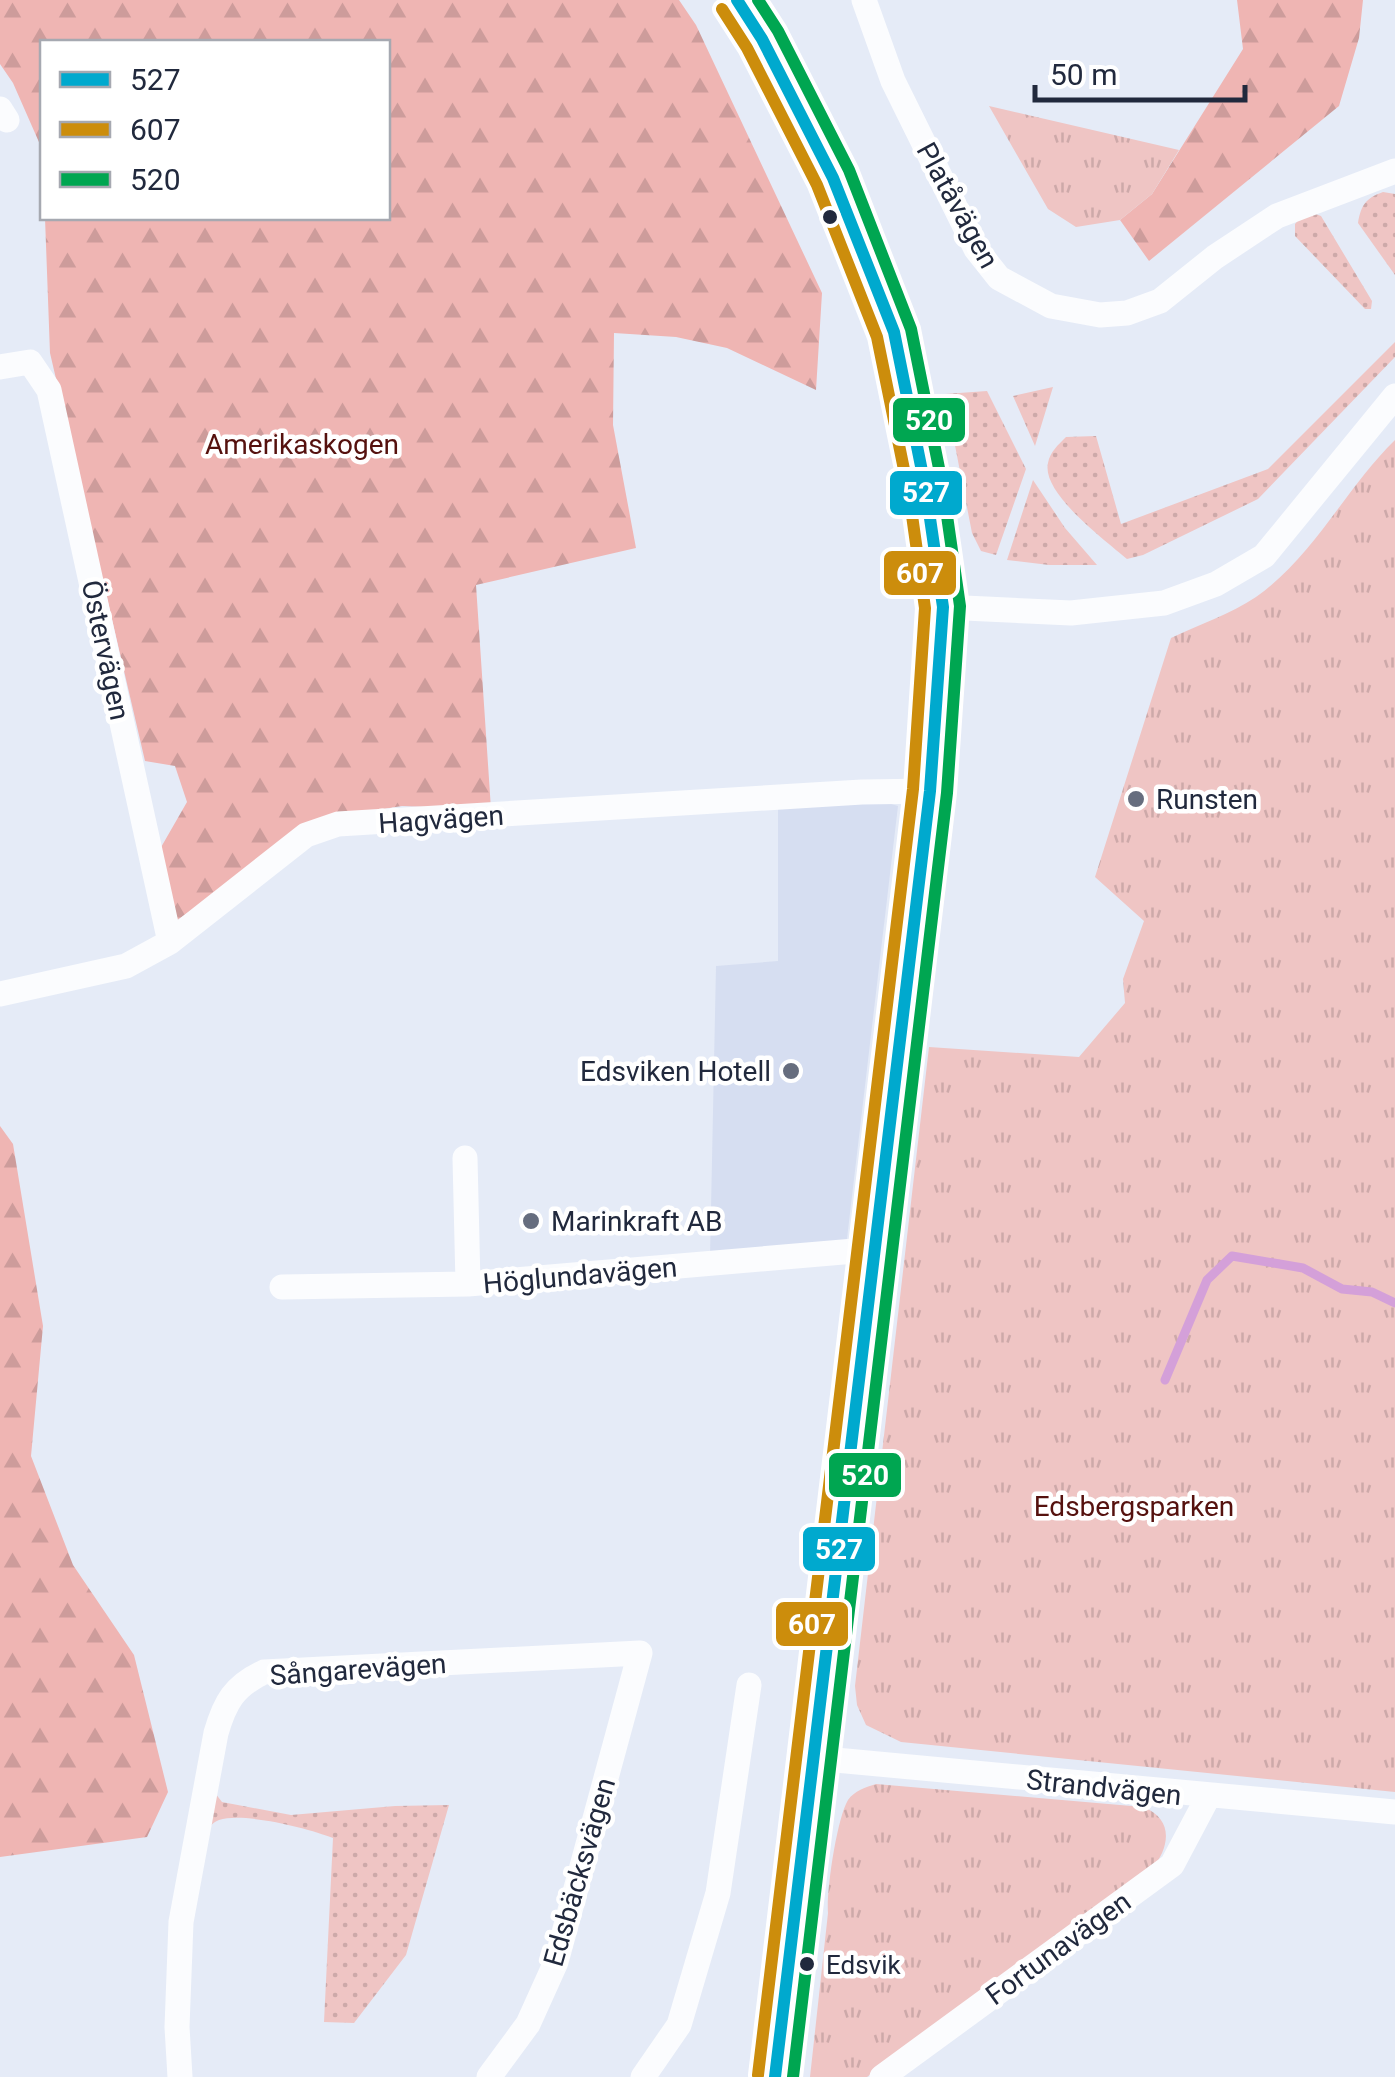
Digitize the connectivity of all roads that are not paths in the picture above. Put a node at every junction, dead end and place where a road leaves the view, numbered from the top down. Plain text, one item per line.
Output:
1 (737, 0) edge
2 (864, 0) edge
3 (1395, 172) edge
4 (0, 367) edge
5 (1395, 396) edge
6 (942, 606) junction
7 (930, 791) junction
8 (170, 942) junction
9 (0, 994) edge
10 (465, 1158) dead end
11 (878, 1249) junction
12 (468, 1284) junction
13 (282, 1287) dead end
14 (640, 1653) joint
15 (749, 1686) dead end
16 (814, 1758) junction
17 (1208, 1797) junction
18 (1395, 1812) edge
19 (180, 2077) edge
20 (489, 2077) edge
21 (644, 2077) edge
22 (776, 2077) edge
23 (882, 2077) edge

1 - 6 street
2 - 3 street, Platåvägen
4 - 8 street, Östervägen
5 - 6 street
6 - 7 street
7 - 8 street, Hagvägen
7 - 11 street
8 - 9 street, Hagvägen
10 - 12 street
11 - 12 street, Höglundavägen
11 - 16 street
12 - 13 street, Höglundavägen
14 - 19 street, Sångarevägen
14 - 20 street, Edsbäcksvägen
15 - 21 street
16 - 17 street, Strandvägen
16 - 22 street
17 - 18 street, Strandvägen
17 - 23 street, Fortunavägen

